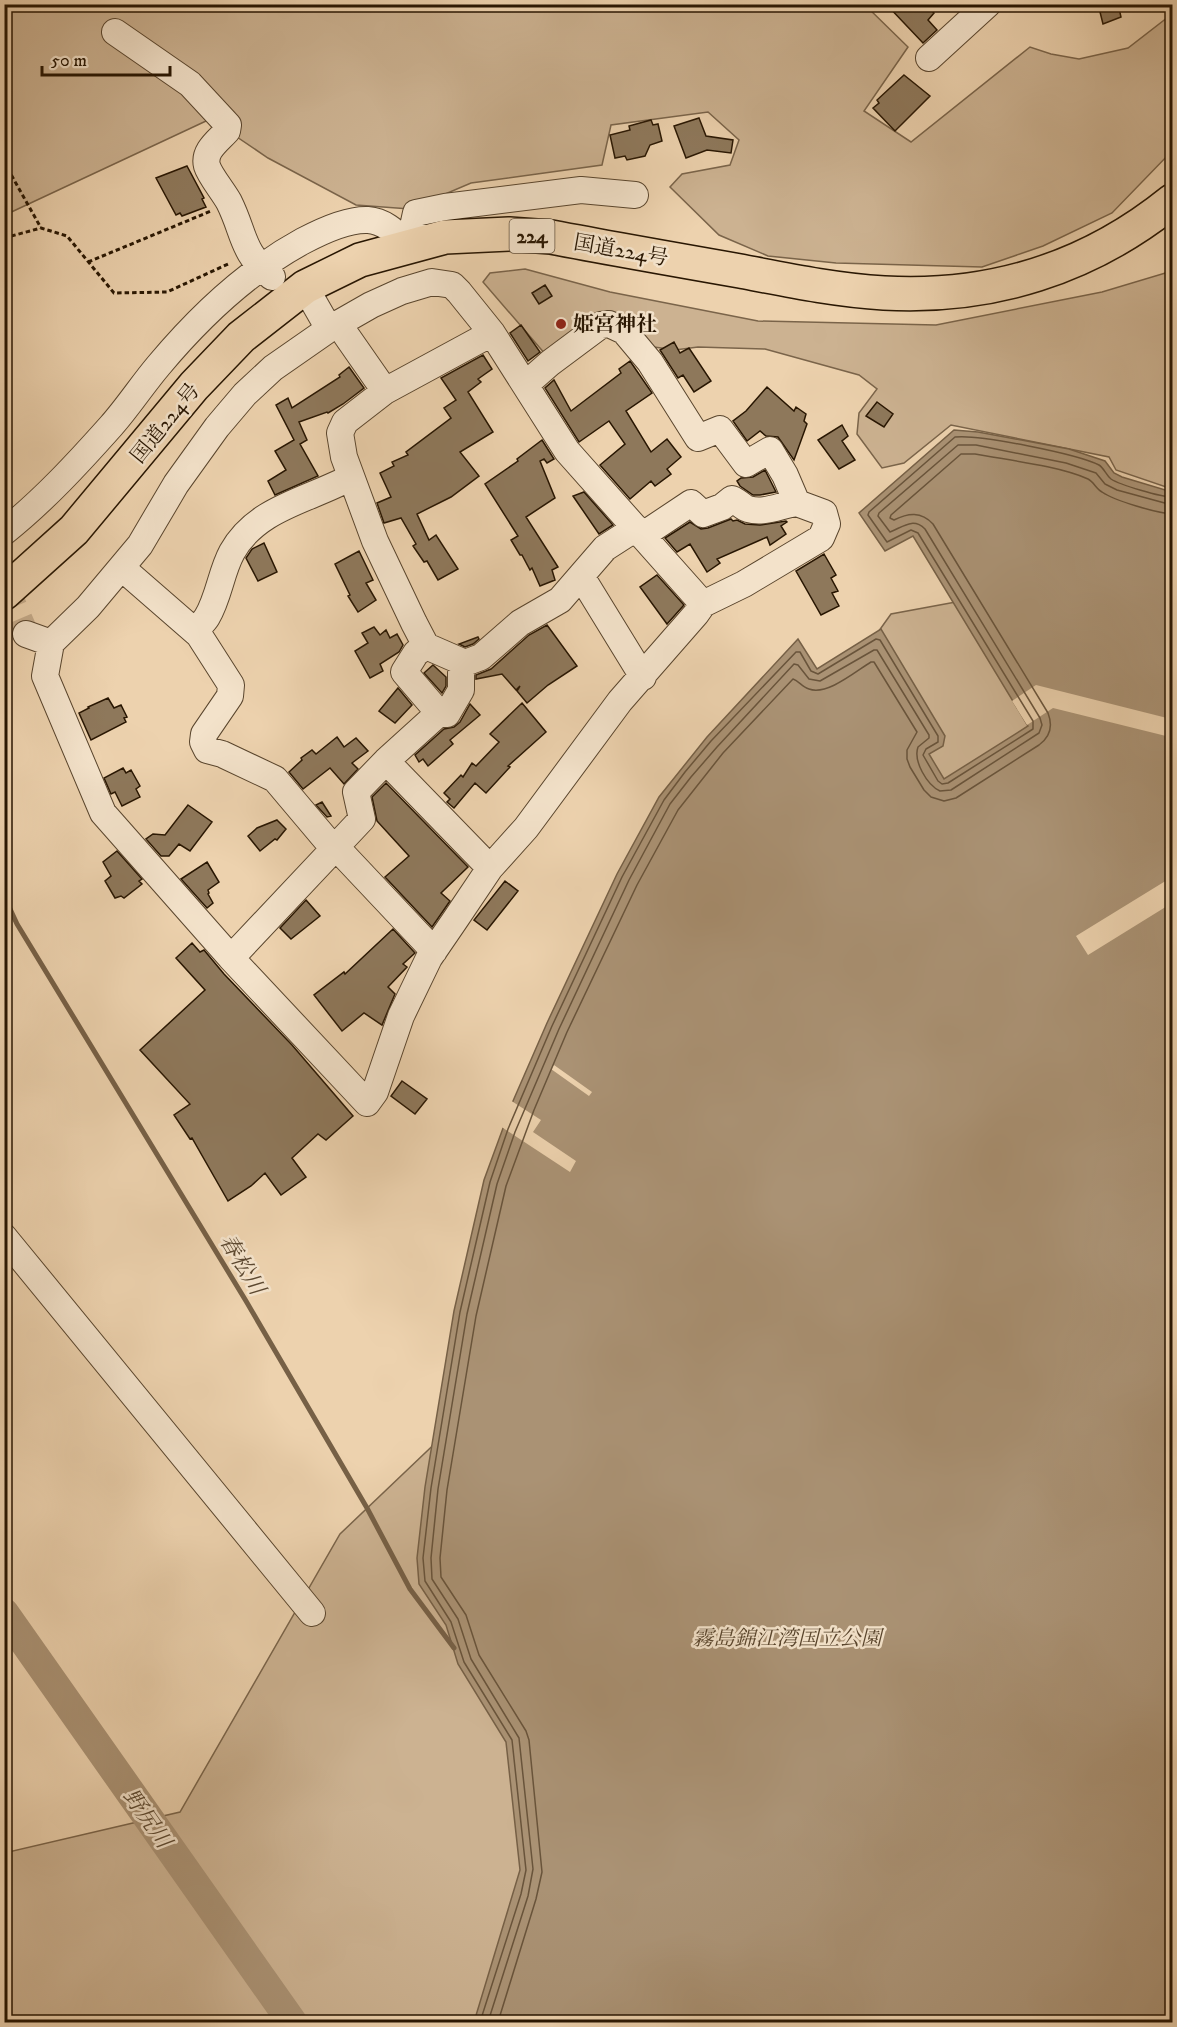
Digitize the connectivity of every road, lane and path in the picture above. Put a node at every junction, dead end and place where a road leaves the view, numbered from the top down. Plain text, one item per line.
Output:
1 (988, 4) edge
2 (115, 32) dead end
3 (929, 58) dead end
4 (4, 162) edge
5 (635, 195) dead end
6 (1173, 201) edge
7 (230, 203) junction
8 (40, 228) junction
9 (4, 238) edge
10 (409, 245) junction
11 (88, 262) junction
12 (261, 267) junction
13 (305, 287) junction
14 (337, 332) junction
15 (492, 333) junction
16 (525, 385) junction
17 (385, 391) junction
18 (351, 477) junction
19 (797, 504) junction
20 (4, 532) edge
21 (640, 532) junction
22 (123, 568) junction
23 (581, 576) junction
24 (4, 594) edge
25 (703, 604) junction
26 (195, 631) junction
27 (26, 634) dead end
28 (51, 643) junction
29 (426, 646) junction
30 (465, 663) junction
31 (643, 677) junction
32 (439, 713) junction
33 (386, 761) junction
34 (335, 848) junction
35 (490, 868) junction
36 (434, 951) junction
37 (231, 958) junction
38 (4, 1237) edge
39 (312, 1613) dead end

1 - 3 street
2 - 7 street
4 - 8 path
5 - 10 street
6 - 10 highway, 国道224号 / 224
7 - 11 path
7 - 12 street
8 - 9 path
8 - 11 path
10 - 12 street
10 - 13 highway, 国道224号 / 224
11 - 12 path
12 - 20 street
13 - 14 street
13 - 24 highway, 国道224号 / 224
14 - 15 street
14 - 17 street
14 - 22 street
15 - 16 street
15 - 17 street
16 - 19 street
16 - 21 street
17 - 18 street
18 - 26 street
18 - 29 street
19 - 21 street
19 - 25 street
21 - 23 street
21 - 25 street
22 - 26 street
22 - 28 street
23 - 30 street
23 - 31 street
25 - 31 street
26 - 34 street
27 - 28 street
28 - 37 street
29 - 30 street
29 - 32 street
30 - 32 street
31 - 35 street
32 - 33 street
33 - 34 street
33 - 35 street
34 - 36 street
34 - 37 street
35 - 36 street
36 - 37 street
38 - 39 street

